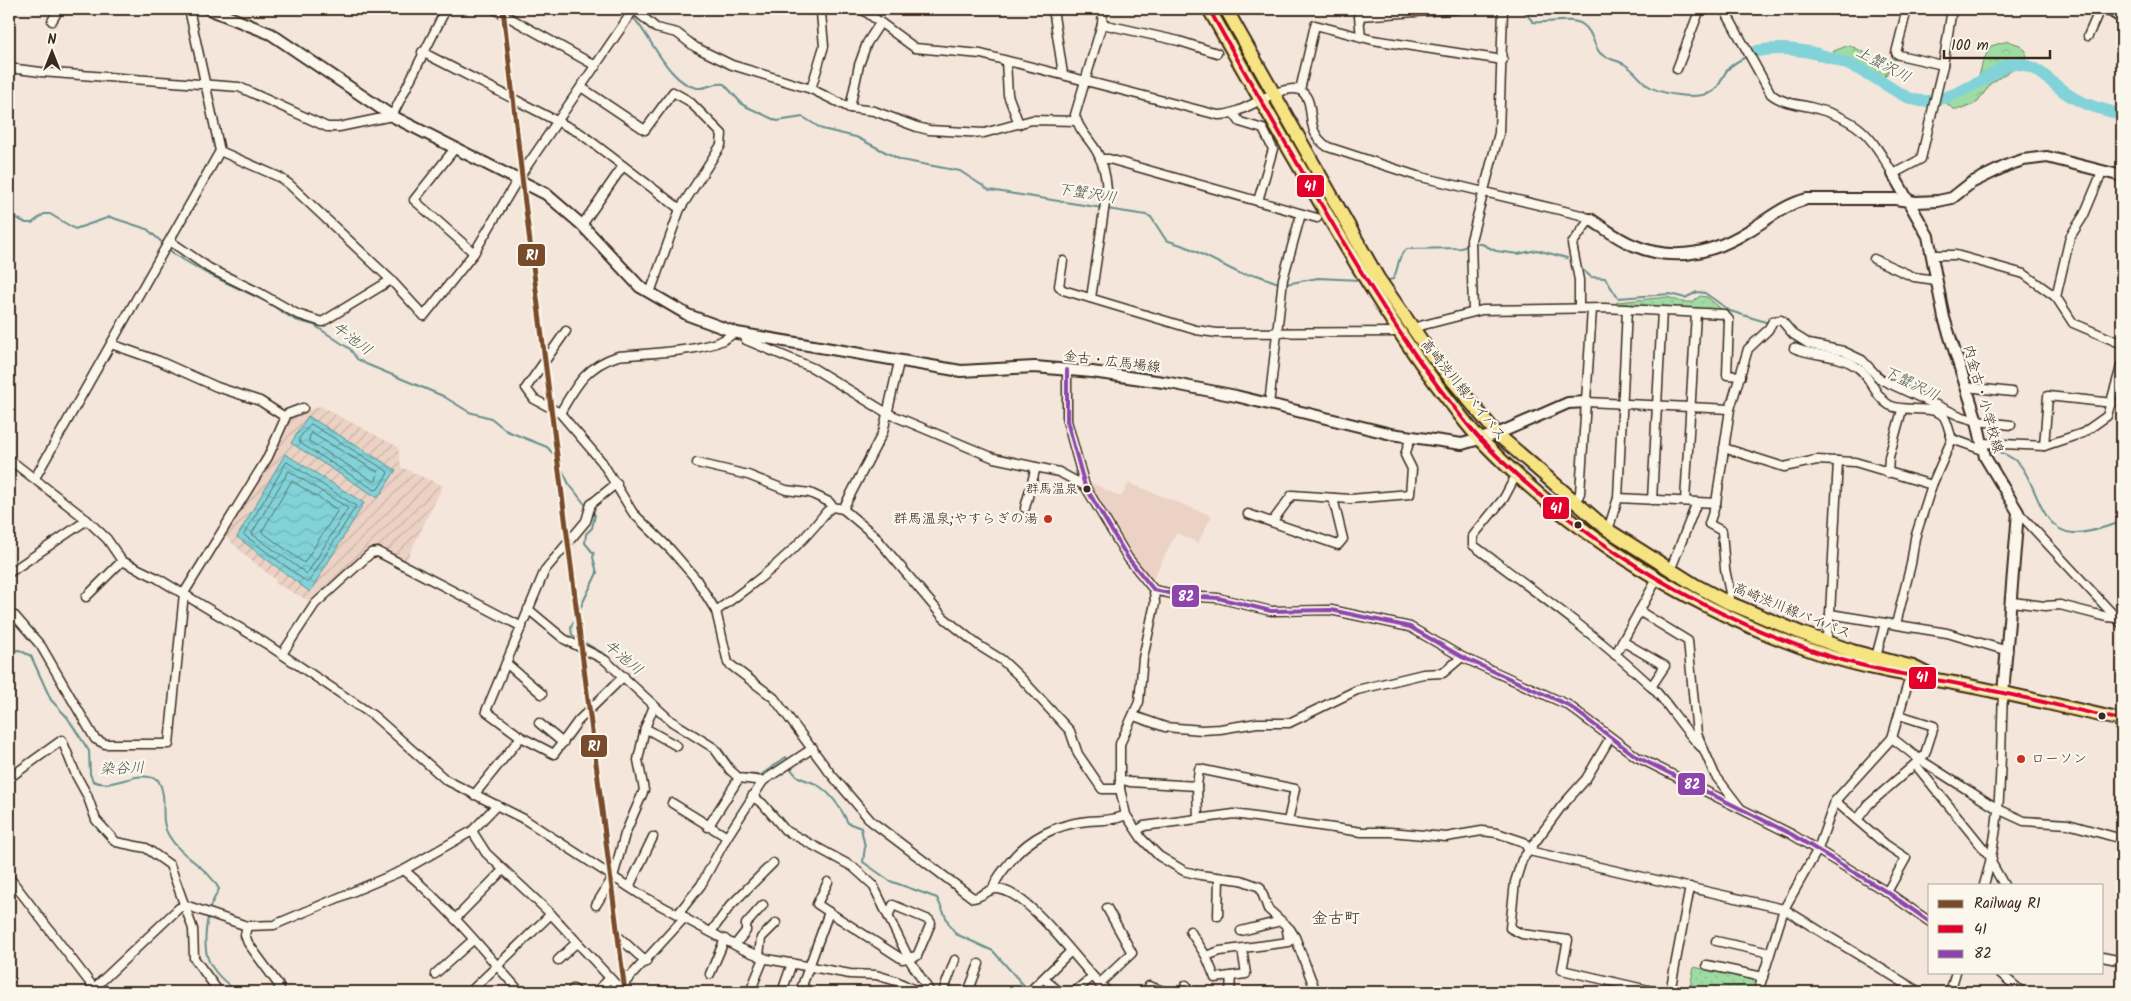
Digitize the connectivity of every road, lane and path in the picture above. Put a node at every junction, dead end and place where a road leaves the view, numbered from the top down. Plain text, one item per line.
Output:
1 (59, 9) edge
2 (189, 9) edge
3 (209, 9) edge
4 (446, 9) edge
5 (494, 9) edge
6 (635, 9) edge
7 (823, 9) edge
8 (862, 9) edge
9 (1054, 9) edge
10 (1103, 9) edge
11 (1208, 9) edge
12 (1226, 9) edge
13 (1458, 9) edge
14 (1503, 9) edge
15 (1700, 9) edge
16 (1724, 9) edge
17 (1907, 9) edge
18 (1952, 9) edge
19 (2100, 9) edge
20 (2109, 9) edge
21 (1358, 12) edge
22 (2122, 17) edge
23 (52, 21) dead end
24 (880, 23) junction
25 (1102, 24) junction
26 (2088, 36) dead end
27 (1361, 38) junction
28 (422, 52) junction
29 (1217, 53) dead end
30 (1503, 60) junction
31 (1006, 61) junction
32 (1943, 65) junction
33 (596, 66) junction
34 (9, 68) edge
35 (1677, 69) dead end
36 (1063, 74) junction
37 (1085, 79) junction
38 (205, 85) junction
39 (581, 87) junction
40 (811, 89) junction
41 (1300, 90) junction
42 (1274, 94) junction
43 (1260, 101) junction
44 (850, 108) junction
45 (1234, 114) junction
46 (392, 116) junction
47 (558, 121) junction
48 (1076, 121) junction
49 (1019, 124) junction
50 (456, 147) junction
51 (220, 151) junction
52 (1100, 160) junction
53 (623, 166) junction
54 (2102, 172) junction
55 (1894, 174) junction
56 (2122, 176) edge
57 (518, 179) junction
58 (1485, 193) junction
59 (1908, 200) junction
60 (1258, 202) junction
61 (680, 209) junction
62 (1301, 214) junction
63 (1317, 218) dead end
64 (1590, 219) junction
65 (582, 225) junction
66 (170, 241) junction
67 (474, 253) junction
68 (1932, 254) junction
69 (1874, 260) dead end
70 (1063, 261) dead end
71 (390, 280) junction
72 (1936, 280) junction
73 (650, 293) junction
74 (2056, 297) junction
75 (1090, 298) junction
76 (1579, 308) junction
77 (1592, 309) junction
78 (1628, 309) junction
79 (1473, 311) junction
80 (1662, 311) junction
81 (1696, 313) junction
82 (1412, 328) junction
83 (566, 331) dead end
84 (1278, 331) junction
85 (1398, 332) junction
86 (738, 333) junction
87 (111, 344) junction
88 (2122, 344) edge
89 (1794, 348) dead end
90 (900, 362) junction
91 (2122, 363) edge
92 (1067, 370) junction
93 (1741, 376) junction
94 (2120, 379) edge
95 (1966, 387) junction
96 (2012, 392) dead end
97 (1587, 402) junction
98 (2113, 403) junction
99 (1622, 404) junction
100 (1269, 405) junction
101 (1657, 406) junction
102 (1691, 407) junction
103 (303, 408) dead end
104 (1730, 409) junction
105 (1902, 410) junction
106 (560, 413) junction
107 (887, 413) junction
108 (285, 417) junction
109 (1977, 420) junction
110 (2011, 424) dead end
111 (1497, 434) junction
112 (1412, 437) junction
113 (1952, 438) junction
114 (1480, 440) junction
115 (2044, 446) junction
116 (1982, 447) junction
117 (1724, 448) junction
118 (9, 459) edge
119 (1838, 461) junction
120 (697, 463) dead end
121 (1036, 467) junction
122 (1888, 473) junction
123 (1519, 476) junction
124 (36, 478) junction
125 (617, 484) junction
126 (1932, 484) junction
127 (1085, 486) junction
128 (1333, 498) junction
129 (1618, 498) junction
130 (1652, 500) junction
131 (1685, 501) junction
132 (1697, 502) junction
133 (1716, 503) junction
134 (1576, 504) junction
135 (833, 507) junction
136 (1025, 508) dead end
137 (843, 509) junction
138 (2018, 512) junction
139 (1248, 514) dead end
140 (87, 520) junction
141 (1272, 522) junction
142 (1608, 530) junction
143 (122, 561) junction
144 (1670, 571) junction
145 (9, 573) edge
146 (1657, 579) junction
147 (1154, 590) junction
148 (184, 593) junction
149 (86, 597) dead end
150 (1727, 602) junction
151 (2012, 602) junction
152 (528, 609) junction
153 (716, 611) junction
154 (1639, 611) junction
155 (1830, 614) junction
156 (9, 615) edge
157 (2120, 619) edge
158 (1885, 623) junction
159 (1896, 624) junction
160 (522, 627) junction
161 (1622, 641) junction
162 (1826, 642) junction
163 (2008, 651) junction
164 (282, 654) junction
165 (1615, 654) junction
166 (1462, 657) junction
167 (1876, 658) junction
168 (506, 663) junction
169 (624, 676) junction
170 (1910, 676) junction
171 (1943, 681) junction
172 (1652, 687) junction
173 (542, 694) dead end
174 (2003, 694) junction
175 (654, 706) junction
176 (1134, 716) junction
177 (1899, 716) junction
178 (2122, 720) edge
179 (539, 723) dead end
180 (645, 728) junction
181 (521, 737) junction
182 (1610, 738) junction
183 (1892, 738) junction
184 (562, 743) junction
185 (677, 746) dead end
186 (1701, 747) junction
187 (813, 748) junction
188 (1917, 761) junction
189 (9, 778) edge
190 (739, 778) junction
191 (1120, 779) junction
192 (763, 781) junction
193 (1197, 786) junction
194 (1120, 789) junction
195 (474, 795) junction
196 (752, 796) junction
197 (1835, 801) junction
198 (672, 802) dead end
199 (497, 805) junction
200 (1741, 809) junction
201 (1998, 809) junction
202 (1126, 816) junction
203 (1198, 819) junction
204 (1857, 820) junction
205 (1288, 821) junction
206 (708, 827) junction
207 (472, 831) junction
208 (1137, 831) junction
209 (653, 837) dead end
210 (727, 837) junction
211 (2122, 839) edge
212 (1818, 849) junction
213 (1529, 851) junction
214 (1992, 861) junction
215 (773, 863) dead end
216 (404, 870) junction
217 (503, 870) junction
218 (9, 877) edge
219 (613, 877) junction
220 (1219, 878) junction
221 (828, 882) dead end
222 (1984, 884) edge
223 (2004, 884) edge
224 (629, 887) junction
225 (1690, 887) junction
226 (993, 889) junction
227 (1887, 892) junction
228 (185, 905) junction
229 (596, 905) dead end
230 (764, 905) dead end
231 (1107, 908) dead end
232 (1784, 909) junction
233 (829, 912) junction
234 (551, 914) junction
235 (889, 914) junction
236 (681, 915) junction
237 (1218, 916) dead end
238 (455, 918) junction
239 (1928, 921) edge
240 (776, 923) dead end
241 (1284, 923) junction
242 (247, 926) junction
243 (1240, 931) dead end
244 (711, 932) junction
245 (1190, 932) dead end
246 (620, 938) dead end
247 (725, 939) junction
248 (473, 940) junction
249 (1716, 941) dead end
250 (576, 943) junction
251 (735, 945) junction
252 (1242, 949) junction
253 (1071, 951) junction
254 (1770, 953) junction
255 (1206, 956) junction
256 (762, 957) junction
257 (2104, 957) edge
258 (909, 959) junction
259 (558, 960) dead end
260 (955, 960) dead end
261 (2122, 961) edge
262 (646, 962) junction
263 (792, 963) junction
264 (979, 964) dead end
265 (1707, 965) dead end
266 (809, 966) junction
267 (498, 967) junction
268 (435, 974) dead end
269 (710, 974) dead end
270 (1955, 974) edge
271 (2001, 974) edge
272 (1231, 976) junction
273 (1092, 977) junction
274 (1762, 978) junction
275 (608, 979) junction
276 (1044, 979) junction
277 (1098, 984) junction
278 (1154, 989) edge
279 (621, 990) edge
280 (906, 990) edge
281 (94, 991) edge
282 (219, 992) edge
283 (281, 992) edge
284 (470, 992) edge
285 (520, 992) edge
286 (596, 992) edge
287 (750, 992) edge
288 (782, 992) edge
289 (809, 992) edge
290 (919, 992) edge
291 (930, 992) edge
292 (942, 992) edge
293 (968, 992) edge
294 (1029, 992) edge
295 (1060, 992) edge
296 (1074, 992) edge
297 (1108, 992) edge
298 (1166, 992) edge
299 (1230, 992) edge
300 (1316, 992) edge
301 (1657, 992) edge
302 (1670, 992) edge
303 (1758, 992) edge
304 (1919, 992) edge
305 (1950, 992) edge
306 (2022, 992) edge

1 - 23 street
2 - 38 street
3 - 46 street, 金古・広馬場線
4 - 28 street
5 - 33 street
6 - 33 street
6 - 40 street
7 - 40 street
8 - 24 street
9 - 36 street
10 - 25 street
11 - 43 main road, 高崎渋川線バイパス
12 - 42 main road, 高崎渋川線バイパス
13 - 21 street
14 - 30 street
15 - 35 street
16 - 55 street, 内金古・小学校線
17 - 32 street
18 - 32 street
19 - 26 street
20 - 22 main road
21 - 27 street
24 - 31 street
24 - 44 street
25 - 29 street
25 - 37 street
27 - 30 street
27 - 41 street
28 - 46 street
28 - 47 street
30 - 58 street
31 - 36 street
31 - 49 street
32 - 55 street
33 - 39 street
34 - 38 street
36 - 37 street
37 - 45 street
37 - 48 street
38 - 46 street
38 - 51 street
39 - 47 street
39 - 61 street
40 - 44 street
41 - 42 street
41 - 58 street
42 - 43 street
42 - 82 main road, 高崎渋川線バイパス
43 - 45 street
43 - 85 main road, 高崎渋川線バイパス
44 - 49 street
45 - 60 street
46 - 50 street, 金古・広馬場線
47 - 53 street
47 - 57 street
48 - 49 street
48 - 52 street
50 - 57 street, 金古・広馬場線
50 - 67 street
51 - 66 street
51 - 71 street
52 - 60 street
52 - 75 street
53 - 61 street
53 - 65 street
54 - 56 street
54 - 59 street
54 - 74 street
55 - 59 street, 内金古・小学校線
57 - 65 street, 金古・広馬場線
57 - 67 street
58 - 64 street
58 - 79 street
59 - 64 street
59 - 68 street, 内金古・小学校線
60 - 62 street
61 - 73 street
62 - 63 street
62 - 84 street
64 - 76 street
65 - 73 street, 金古・広馬場線
66 - 71 street
66 - 87 street
67 - 71 street
68 - 72 street, 内金古・小学校線
68 - 74 street
69 - 72 street
70 - 75 street
72 - 95 street, 内金古・小学校線
73 - 86 street, 金古・広馬場線
74 - 88 street
75 - 84 street
76 - 77 street
76 - 79 street
77 - 78 street
77 - 97 street
78 - 80 street
78 - 99 street
79 - 82 street
80 - 81 street
80 - 101 street
81 - 93 street
81 - 102 street
82 - 111 main road, 高崎渋川線バイパス
83 - 106 street
84 - 85 street
84 - 100 street
85 - 114 main road, 高崎渋川線バイパス
86 - 90 street, 金古・広馬場線
86 - 106 street
86 - 107 street
87 - 108 street
87 - 124 street
89 - 105 street
90 - 92 street, 金古・広馬場線
90 - 107 street
91 - 94 street
92 - 100 street, 金古・広馬場線
92 - 127 street
93 - 104 street
93 - 109 street
94 - 98 street
95 - 96 street
95 - 109 street, 内金古・小学校線
97 - 99 street
97 - 111 street, 金古・広馬場線
97 - 134 street
98 - 115 street
98 - 115 street
99 - 101 street
99 - 129 street
100 - 112 street, 金古・広馬場線
101 - 102 street
101 - 130 street
102 - 104 street
102 - 131 street
103 - 108 street
104 - 117 street
105 - 113 street
105 - 122 street
106 - 125 street
107 - 121 street
107 - 137 street
108 - 148 street
109 - 110 street
109 - 116 street, 内金古・小学校線
111 - 114 street, 金古・広馬場線
111 - 134 main road, 高崎渋川線バイパス
112 - 114 street, 金古・広馬場線
112 - 128 street
113 - 116 street
113 - 126 street
114 - 123 main road, 高崎渋川線バイパス
115 - 116 street
116 - 138 street, 内金古・小学校線
117 - 119 street
117 - 133 street
118 - 124 street
119 - 122 street
119 - 155 street
120 - 135 street
121 - 127 street
121 - 136 street
122 - 126 street
123 - 146 main road, 高崎渋川線バイパス
123 - 165 street
124 - 140 street
125 - 152 street
125 - 153 street
126 - 159 street
127 - 147 street
128 - 141 street
128 - 141 street
129 - 130 street
129 - 142 street
130 - 131 street
131 - 132 street
132 - 133 street
132 - 144 street
133 - 150 street
134 - 142 main road, 高崎渋川線バイパス
135 - 137 street
135 - 153 street
137 - 194 street
138 - 151 street
138 - 157 street
139 - 141 street
140 - 143 street
140 - 145 street
142 - 144 main road, 高崎渋川線バイパス
143 - 148 street
143 - 149 street
144 - 150 main road, 高崎渋川線バイパス
146 - 154 street
146 - 170 main road, 高崎渋川線バイパス
147 - 166 street
147 - 176 street
148 - 156 street
148 - 164 street
150 - 162 main road, 高崎渋川線バイパス
151 - 157 street
151 - 163 street
152 - 160 street
152 - 169 street
153 - 187 street
154 - 161 street
154 - 186 street
155 - 158 street
155 - 162 street
158 - 159 street
158 - 167 street
159 - 163 street
160 - 164 street
160 - 168 street
161 - 165 street
161 - 172 street
162 - 167 main road, 高崎渋川線バイパス
163 - 174 street
164 - 195 street
165 - 172 street
166 - 176 street
166 - 182 street
167 - 171 main road, 高崎渋川線バイパス
168 - 173 street
168 - 181 street
169 - 175 street
169 - 184 street
170 - 171 main road, 高崎渋川線バイパス
170 - 177 street
171 - 174 main road, 高崎渋川線バイパス
172 - 186 street
174 - 178 main road, 高崎渋川線バイパス
174 - 201 street
175 - 180 street
175 - 190 street
176 - 191 street
177 - 183 street
177 - 188 street
179 - 184 street
180 - 185 street
180 - 219 street
181 - 184 street
181 - 195 street
182 - 200 street
182 - 213 street
183 - 188 street
183 - 197 street
186 - 200 street
187 - 192 street
187 - 226 street
188 - 201 street
188 - 204 street
188 - 214 street
189 - 228 street
190 - 192 street
190 - 206 street
191 - 193 street
191 - 194 street
192 - 196 street
193 - 203 street
193 - 205 street
194 - 202 street
195 - 199 street
196 - 210 street
196 - 235 street
197 - 204 street
197 - 212 street
198 - 206 street
199 - 207 street
199 - 219 street
200 - 212 street
201 - 211 street
201 - 214 street
202 - 208 street
202 - 226 street
203 - 205 street
203 - 208 street
204 - 227 street
205 - 213 street
206 - 210 street
207 - 216 street
207 - 217 street
208 - 220 street
209 - 224 street
210 - 236 street
212 - 227 street
212 - 232 street
213 - 225 street
213 - 301 street
214 - 222 street
214 - 223 street
215 - 244 street
216 - 238 street
216 - 242 street
217 - 234 street
217 - 238 street
218 - 281 street
219 - 224 street
219 - 229 street
220 - 237 street
220 - 241 street
221 - 233 street
224 - 236 street
225 - 232 street
225 - 302 street
226 - 253 street
227 - 239 street
228 - 242 street
228 - 281 street
228 - 282 street
230 - 251 street
231 - 277 street
232 - 254 street
232 - 304 street
233 - 258 street
233 - 266 street
234 - 250 street
234 - 267 street
235 - 258 street
235 - 258 street
236 - 244 street
236 - 262 street
238 - 248 street
240 - 256 street
241 - 243 street
241 - 252 street
241 - 300 street
242 - 283 street
244 - 247 street
245 - 255 street
246 - 262 street
247 - 251 street
247 - 269 street
248 - 267 street
248 - 268 street
249 - 254 street
250 - 259 street
250 - 275 street
251 - 256 street
252 - 255 street
252 - 272 street
253 - 273 street
253 - 276 street
254 - 274 street
255 - 272 street
256 - 263 street
256 - 287 street
257 - 261 street
258 - 291 street
260 - 292 street
262 - 279 street
263 - 266 street
263 - 288 street
264 - 293 street
265 - 274 street
266 - 280 street
266 - 289 street
267 - 284 street
267 - 285 street
270 - 305 street
271 - 306 street
272 - 299 street
273 - 277 street
273 - 296 street
274 - 303 street
275 - 279 street
275 - 286 street
276 - 294 street
276 - 295 street
277 - 297 street
278 - 298 street
280 - 290 street

